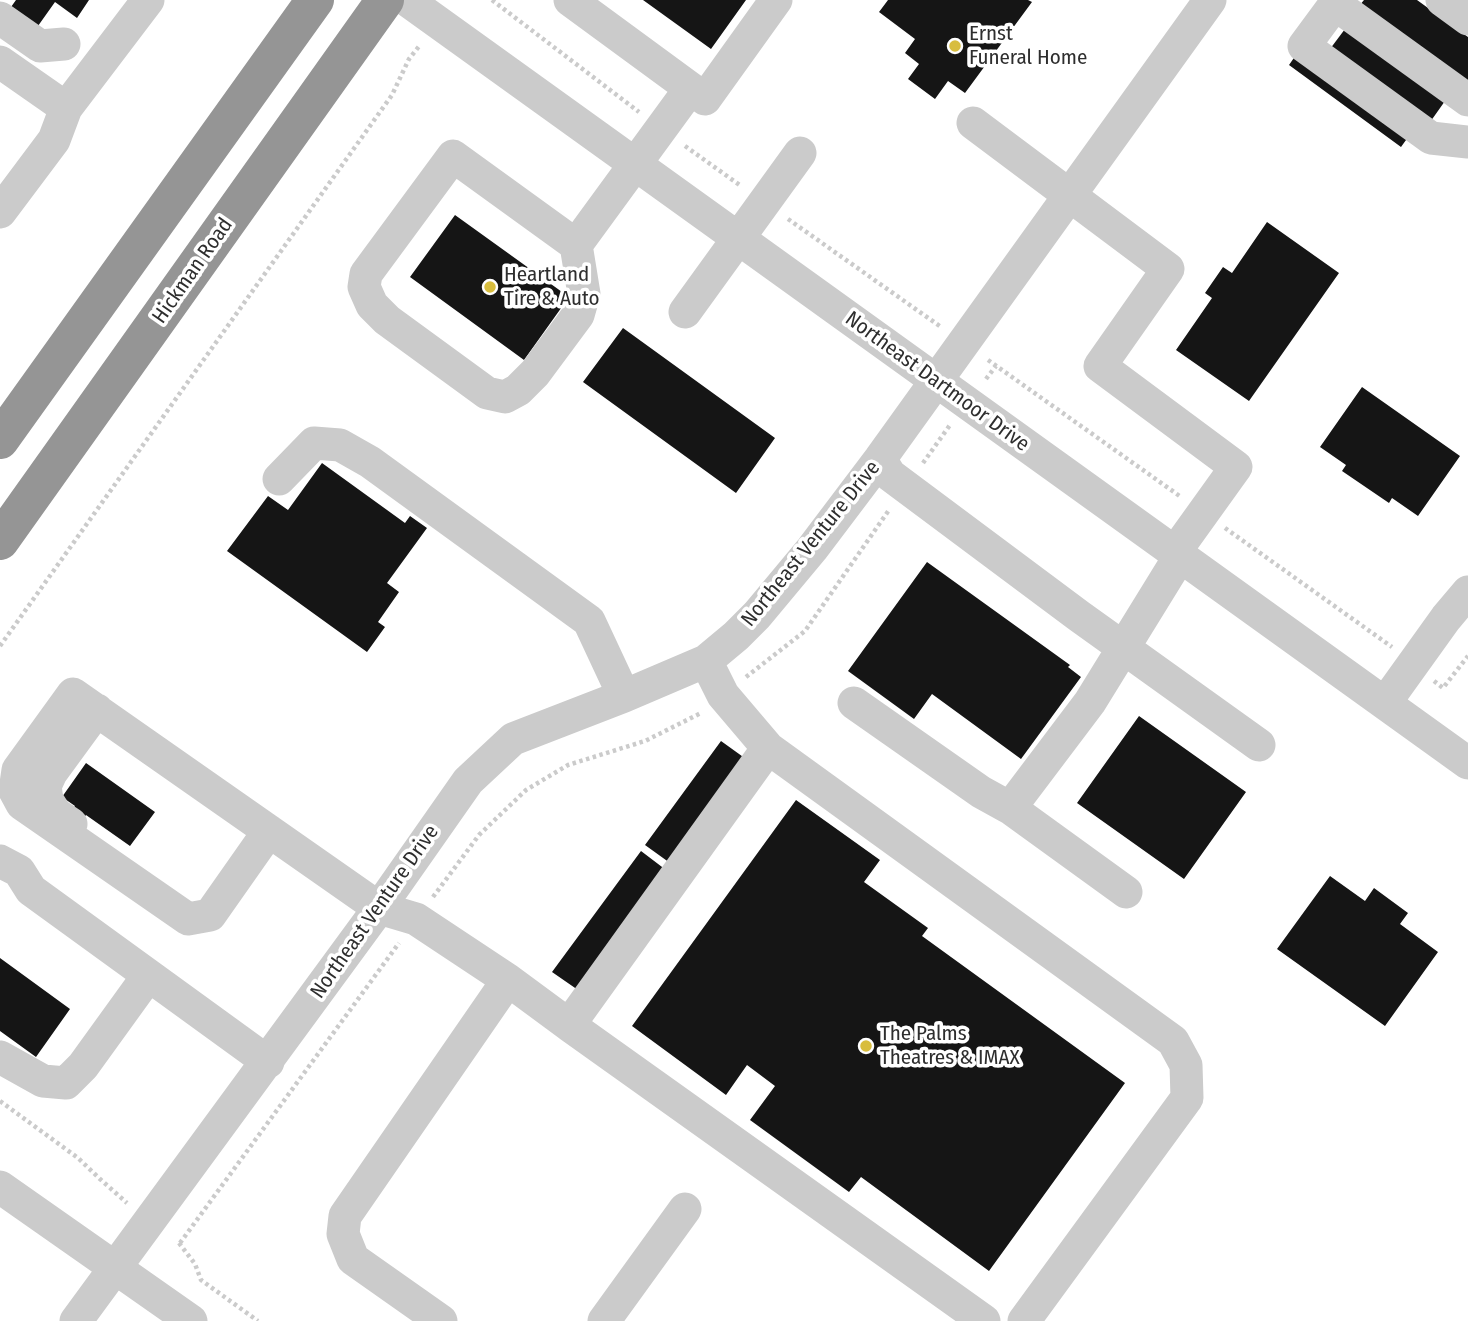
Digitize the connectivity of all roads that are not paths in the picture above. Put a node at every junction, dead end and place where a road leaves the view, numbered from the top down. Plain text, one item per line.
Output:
1 (148, 0) edge
2 (315, 0) edge
3 (385, 0) edge
4 (407, 0) edge
5 (570, 0) edge
6 (776, 0) edge
7 (1442, 0) edge
8 (1337, 2) edge
9 (1196, 5) edge
10 (14, 13) edge
11 (1468, 19) edge
12 (0, 62) edge
13 (97, 68) junction
14 (691, 89) junction
15 (1468, 100) edge
16 (66, 108) junction
17 (973, 123) dead end
18 (1468, 142) edge
19 (800, 153) dead end
20 (635, 165) junction
21 (1070, 195) junction
22 (0, 212) edge
23 (737, 239) junction
24 (576, 245) junction
25 (685, 312) dead end
26 (936, 381) junction
27 (0, 440) edge
28 (880, 459) junction
29 (279, 479) dead end
30 (0, 541) edge
31 (1178, 554) junction
32 (1468, 592) edge
33 (1124, 648) junction
34 (706, 661) junction
35 (624, 696) junction
36 (854, 703) dead end
37 (1385, 703) junction
38 (1259, 745) dead end
39 (768, 748) junction
40 (1468, 763) edge
41 (1010, 808) junction
42 (269, 831) junction
43 (12, 875) edge
44 (1126, 892) dead end
45 (379, 908) junction
46 (148, 976) junction
47 (508, 980) junction
48 (569, 1025) junction
49 (0, 1035) edge
50 (0, 1057) edge
51 (268, 1062) junction
52 (83, 1066) junction
53 (0, 1187) edge
54 (685, 1209) dead end
55 (114, 1269) junction
56 (76, 1321) edge
57 (191, 1321) edge
58 (441, 1321) edge
59 (604, 1321) edge
60 (984, 1321) edge
61 (1024, 1321) edge

1 - 13 street
2 - 27 highway
3 - 30 highway, Hickman Road
4 - 20 street, Northeast Dartmoor Drive
5 - 14 street
6 - 14 street
7 - 11 street
8 - 15 street
8 - 18 street
9 - 21 street, Northeast Venture Drive
10 - 13 street
12 - 16 street
13 - 16 street
14 - 20 street
16 - 22 street
17 - 21 street
19 - 23 street
20 - 23 street, Northeast Dartmoor Drive
20 - 24 street
21 - 26 street, Northeast Venture Drive
21 - 31 street
23 - 25 street
23 - 26 street, Northeast Dartmoor Drive
24 - 24 street
26 - 28 street, Northeast Venture Drive
26 - 31 street, Northeast Dartmoor Drive
28 - 33 street
28 - 34 street, Northeast Venture Drive
29 - 35 street
31 - 33 street
31 - 37 street, Northeast Dartmoor Drive
32 - 37 street
33 - 38 street
33 - 41 street
34 - 35 street, Northeast Venture Drive
34 - 39 street
35 - 45 street, Northeast Venture Drive
36 - 41 street
37 - 40 street, Northeast Dartmoor Drive
39 - 48 street
39 - 61 street
41 - 44 street
42 - 42 street
42 - 45 street
43 - 46 street
45 - 47 street
45 - 51 street, Northeast Venture Drive
46 - 51 street
46 - 52 street
47 - 48 street
47 - 58 street
48 - 60 street
49 - 52 street
50 - 52 street
51 - 55 street, Northeast Venture Drive
53 - 55 street
54 - 59 street
55 - 56 street, Northeast Venture Drive
55 - 57 street

